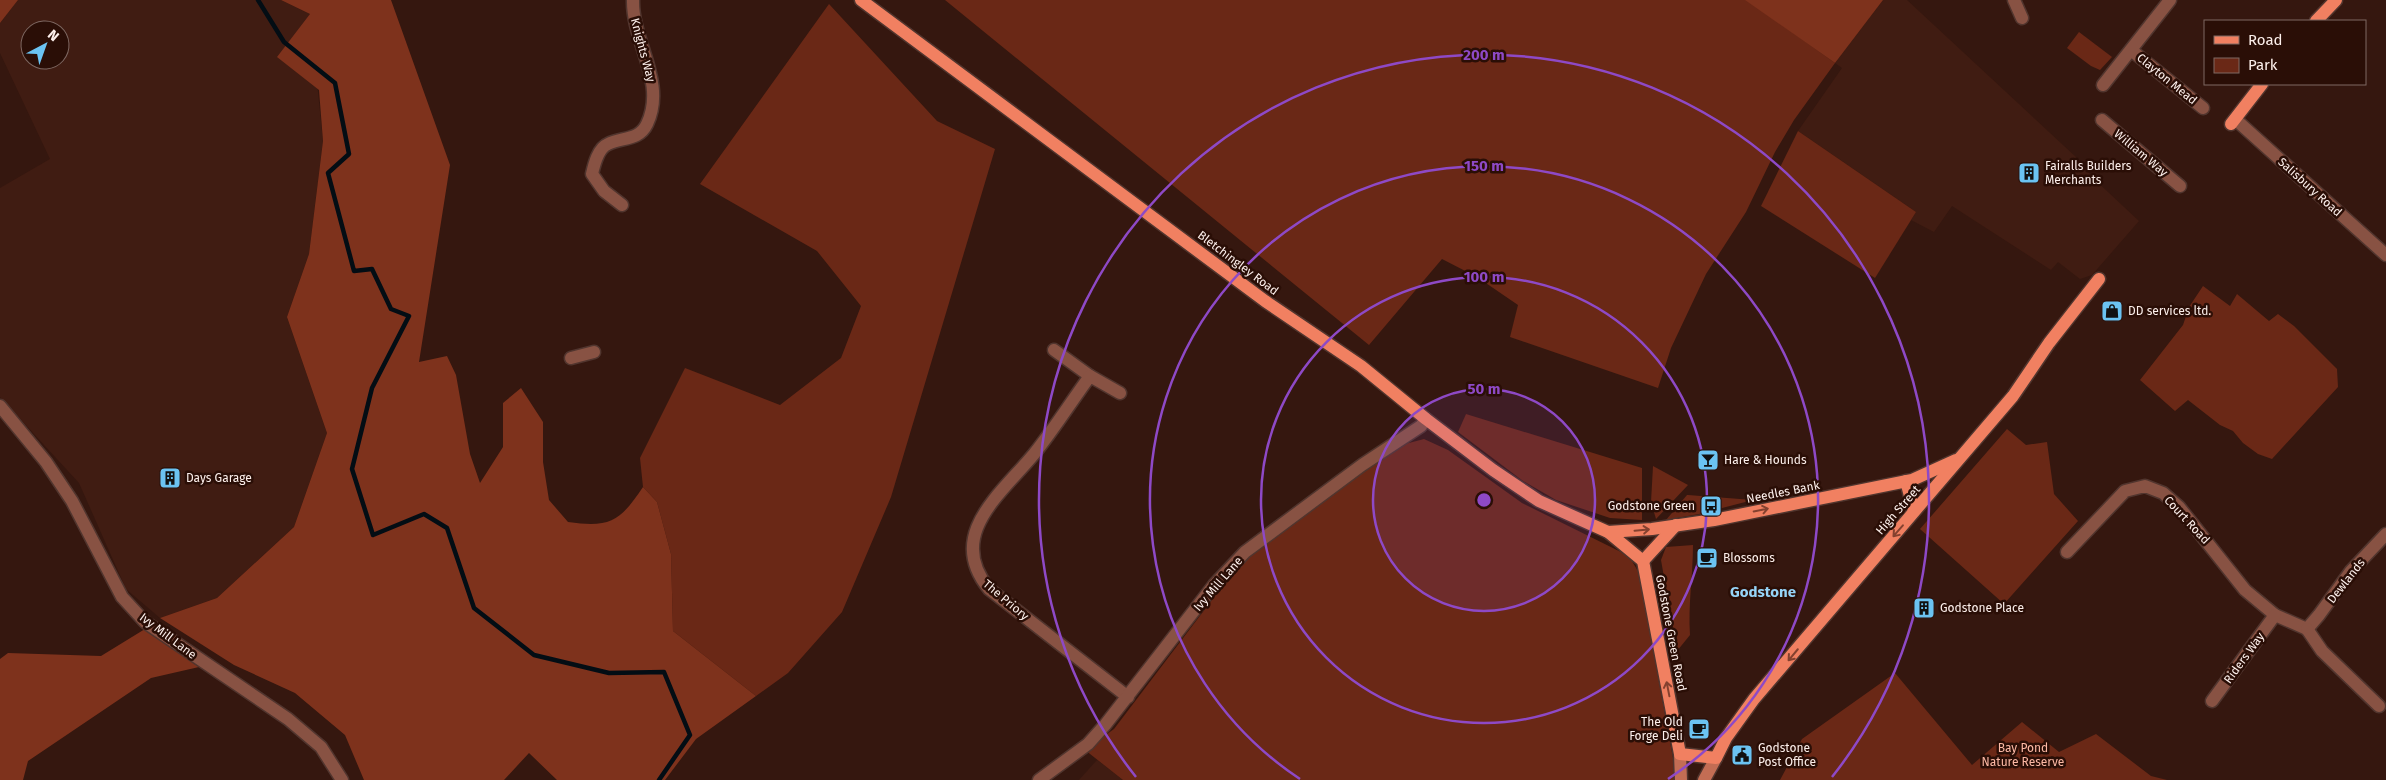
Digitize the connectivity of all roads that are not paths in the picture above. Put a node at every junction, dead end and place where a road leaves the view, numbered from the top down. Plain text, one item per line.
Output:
1 (633, 0) edge
2 (861, 0) edge
3 (2014, 0) edge
4 (2170, 0) edge
5 (2336, 0) edge
6 (2022, 18) dead end
7 (2317, 20) edge
8 (2132, 50) junction
9 (2103, 85) dead end
10 (2261, 85) edge
11 (2203, 108) dead end
12 (2102, 120) dead end
13 (2233, 121) joint
14 (2180, 186) dead end
15 (622, 205) dead end
16 (2386, 255) edge
17 (2099, 279) dead end
18 (1054, 350) dead end
19 (594, 352) dead end
20 (571, 358) dead end
21 (1090, 376) junction
22 (1120, 392) dead end
23 (0, 406) edge
24 (1426, 419) junction
25 (1959, 458) junction
26 (1906, 481) junction
27 (1914, 511) junction
28 (1676, 525) junction
29 (1608, 532) junction
30 (2386, 534) edge
31 (2067, 552) dead end
32 (1643, 560) junction
33 (2275, 615) junction
34 (2307, 628) junction
35 (1128, 697) junction
36 (2212, 700) dead end
37 (2379, 706) dead end
38 (1680, 754) junction
39 (1716, 758) junction
40 (342, 780) edge
41 (1039, 780) edge
42 (1681, 780) edge
43 (1704, 780) edge

1 - 15 street, Knights Way
2 - 24 main road, Bletchingley Road
3 - 6 street
4 - 8 street, Clayton Mead
5 - 7 main road
8 - 9 street, Clayton Mead
8 - 11 street, Clayton Mead
10 - 13 main road
12 - 14 street, William Way
13 - 16 street, Salisbury Road
17 - 25 main road, High Street
18 - 21 street
19 - 20 street
21 - 22 street
21 - 35 street, The Priory
23 - 40 street, Ivy Mill Lane
24 - 29 main road, Bletchingley Road
24 - 35 street, Ivy Mill Lane
25 - 26 main road, Needles Bank
25 - 27 main road, High Street
26 - 27 main road
28 -> 26 main road, Needles Bank
27 -> 39 main road, High Street
29 -> 28 main road, Needles Bank
28 - 32 main road
29 - 32 main road, Godstone Green Road
30 - 34 street, Dewlands
31 - 33 street, Court Road
38 -> 32 main road, Godstone Green Road
33 - 34 street
33 - 36 street, Riders Way
34 - 37 street
35 - 41 street, Ivy Mill Lane
38 - 39 main road
38 - 42 main road, Godstone Green Road
39 - 43 main road

